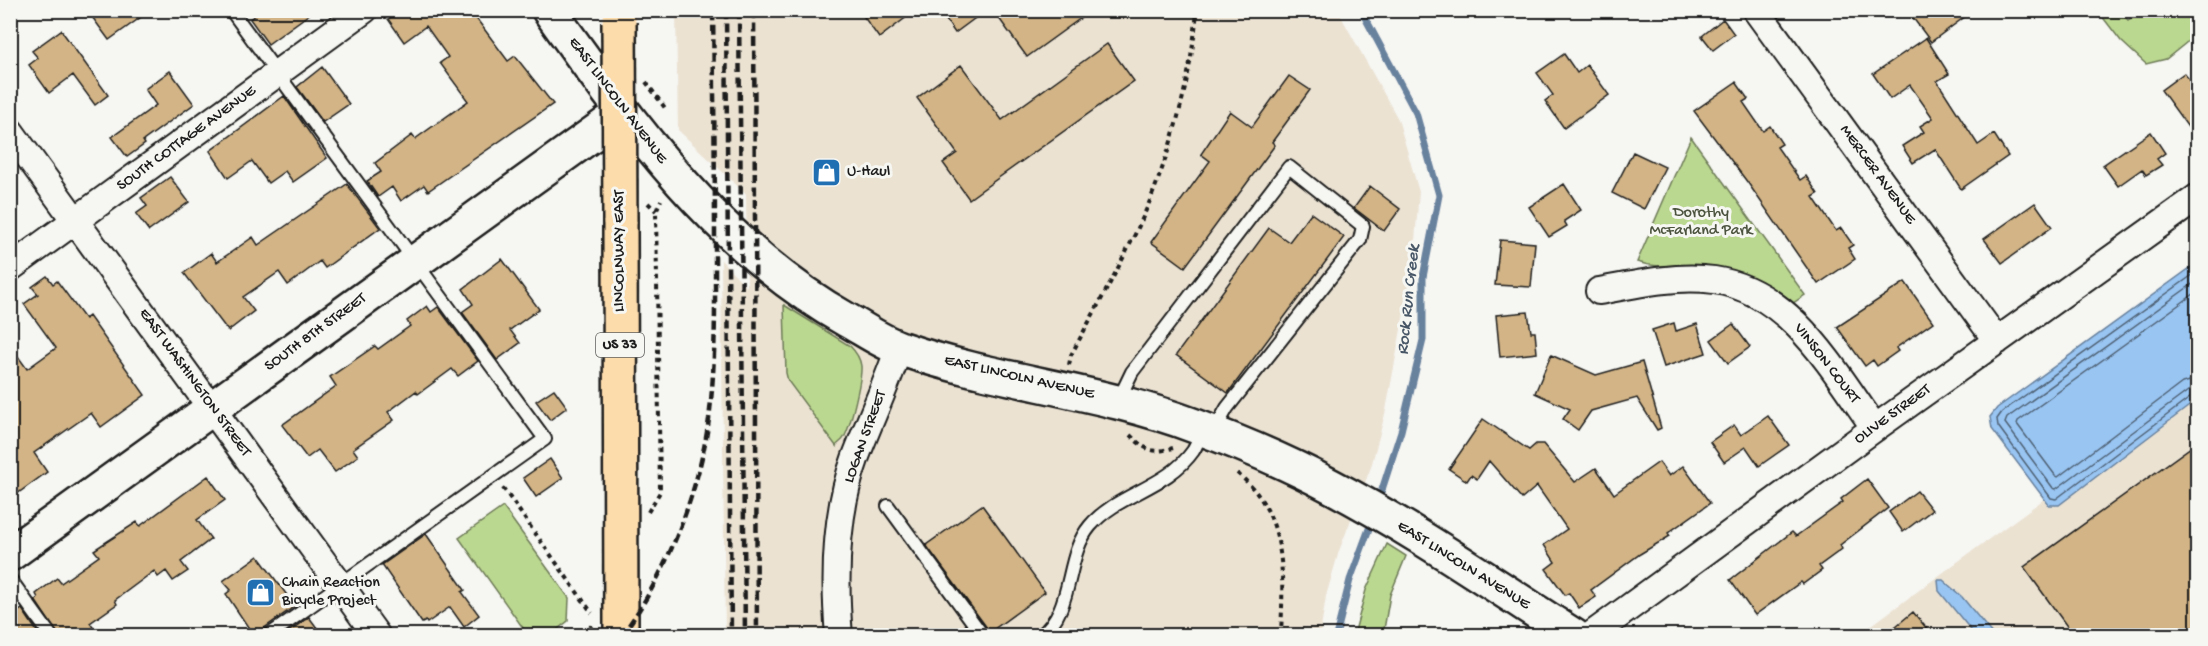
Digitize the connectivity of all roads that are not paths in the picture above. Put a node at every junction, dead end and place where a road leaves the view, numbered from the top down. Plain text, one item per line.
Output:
1 (231, 10) edge
2 (364, 10) edge
3 (549, 10) edge
4 (1756, 10) edge
5 (620, 16) edge
6 (277, 73) junction
7 (622, 112) junction
8 (10, 131) edge
9 (2198, 197) edge
10 (76, 221) junction
11 (415, 263) junction
12 (10, 268) edge
13 (1599, 291) dead end
14 (1997, 340) junction
15 (899, 348) junction
16 (1118, 402) junction
17 (212, 407) junction
18 (1875, 428) junction
19 (1208, 431) junction
20 (888, 506) dead end
21 (10, 554) edge
22 (10, 579) edge
23 (339, 584) junction
24 (51, 636) edge
25 (268, 636) edge
26 (376, 636) edge
27 (621, 636) edge
28 (839, 636) edge
29 (983, 636) edge
30 (1040, 636) edge
31 (1574, 636) edge
32 (1590, 636) edge

1 - 6 lane
2 - 6 street, SOUTH COTTAGE AVENUE
3 - 7 main road, EAST LINCOLN AVENUE
4 - 14 street, MERCER AVENUE
5 - 27 highway, LINCOLNWAY EAST / US 33, bridge
6 - 10 street, SOUTH COTTAGE AVENUE
6 - 11 lane
7 - 11 main road, SOUTH 8TH STREET
7 - 15 main road, EAST LINCOLN AVENUE
8 - 10 street, EAST WASHINGTON STREET
9 - 14 street, OLIVE STREET
10 - 12 street, SOUTH COTTAGE AVENUE
10 - 17 street, EAST WASHINGTON STREET
11 - 17 main road, SOUTH 8TH STREET
11 - 23 lane
13 - 18 street, VINSON COURT
14 - 18 street, OLIVE STREET
15 - 16 main road, EAST LINCOLN AVENUE
15 - 28 street, LOGAN STREET
16 - 19 main road, EAST LINCOLN AVENUE
16 - 19 lane
17 - 21 main road, SOUTH 8TH STREET
17 - 23 street, EAST WASHINGTON STREET
18 - 32 street, OLIVE STREET
19 - 30 lane
19 - 31 main road, EAST LINCOLN AVENUE
20 - 29 lane
22 - 24 lane
23 - 25 lane
23 - 26 street, EAST WASHINGTON STREET

